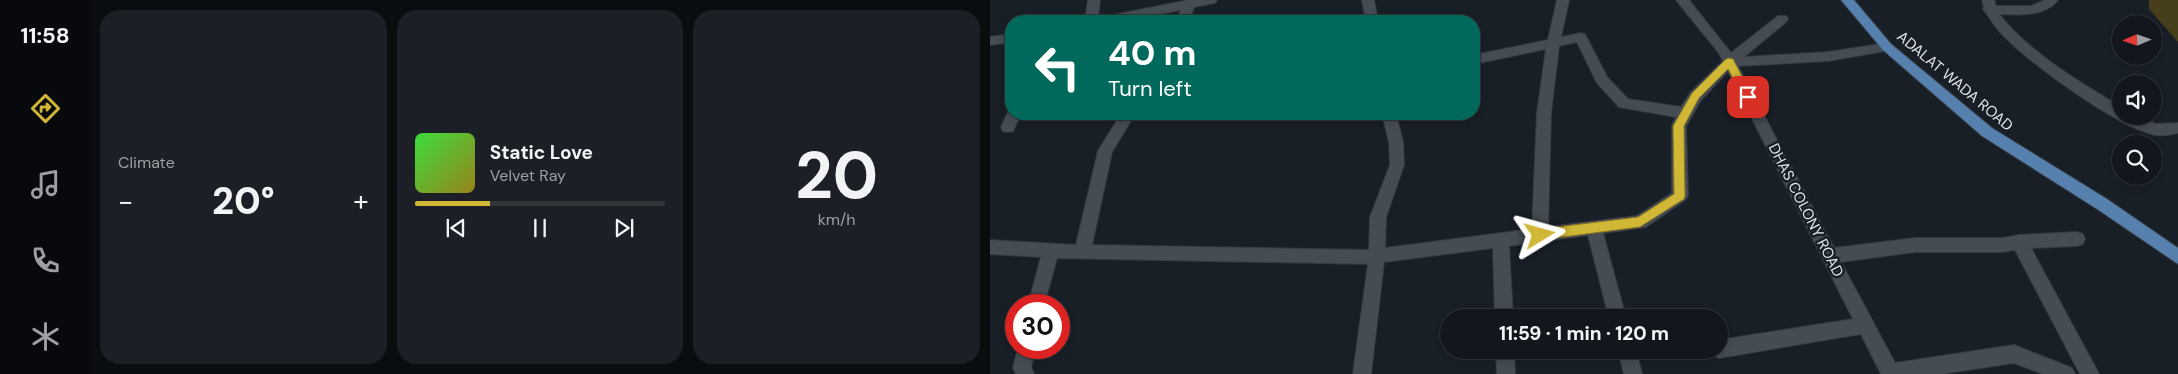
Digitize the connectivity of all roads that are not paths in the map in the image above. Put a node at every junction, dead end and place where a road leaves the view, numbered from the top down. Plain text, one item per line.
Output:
1 (1094, 0) edge
2 (1211, 0) edge
3 (1368, 0) edge
4 (1563, 0) edge
5 (1682, 0) edge
6 (1847, 0) edge
7 (2052, 0) edge
8 (1189, 4) junction
9 (1988, 4) edge
10 (1092, 15) edge
11 (1132, 15) edge
12 (1185, 15) edge
13 (1371, 15) edge
14 (1782, 19) dead end
15 (1005, 39) edge
16 (990, 41) edge
17 (1553, 43) junction
18 (1887, 47) junction
19 (1480, 59) edge
20 (1729, 62) junction
21 (2112, 108) edge
22 (1686, 113) junction
23 (1011, 120) edge
24 (1124, 120) edge
25 (1390, 120) edge
26 (2143, 125) edge
27 (1008, 127) dead end
28 (2178, 128) edge
29 (1594, 228) junction
30 (1540, 235) junction
31 (2077, 239) dead end
32 (1501, 240) junction
33 (2019, 242) junction
34 (990, 246) edge
35 (1051, 251) junction
36 (1083, 251) junction
37 (1377, 256) junction
38 (1830, 256) junction
39 (2178, 257) edge
40 (1039, 294) edge
41 (1504, 309) edge
42 (1616, 309) edge
43 (1866, 325) junction
44 (1728, 348) edge
45 (1024, 359) edge
46 (1505, 359) edge
47 (1629, 359) edge
48 (1025, 374) edge
49 (1362, 374) edge
50 (1506, 374) edge
51 (1633, 374) edge
52 (1891, 374) edge
53 (2066, 374) edge
54 (2090, 374) edge

1 - 10 street
2 - 8 street
3 - 13 street
4 - 17 street
5 - 20 street, DHAS COLONY ROAD
6 - 18 main road, ADALAT WADA ROAD
7 - 9 street
8 - 11 street
8 - 12 street
9 - 21 street
14 - 20 street
15 - 16 street
17 - 19 street
17 - 22 street
17 - 30 street
18 - 20 street
18 - 39 main road, ADALAT WADA ROAD
20 - 22 street
20 - 38 street, DHAS COLONY ROAD
22 - 29 street
23 - 27 street
24 - 36 street
25 - 37 street
26 - 28 street
29 - 30 street
29 - 42 street
30 - 32 street
31 - 33 street
32 - 37 street
32 - 41 street
33 - 38 street
33 - 54 street
34 - 35 street
35 - 36 street
35 - 40 street
36 - 37 street
37 - 49 street
38 - 43 street, DHAS COLONY ROAD
43 - 44 street
43 - 52 street, DHAS COLONY ROAD
45 - 48 street
46 - 50 street
47 - 51 street
52 - 53 street

